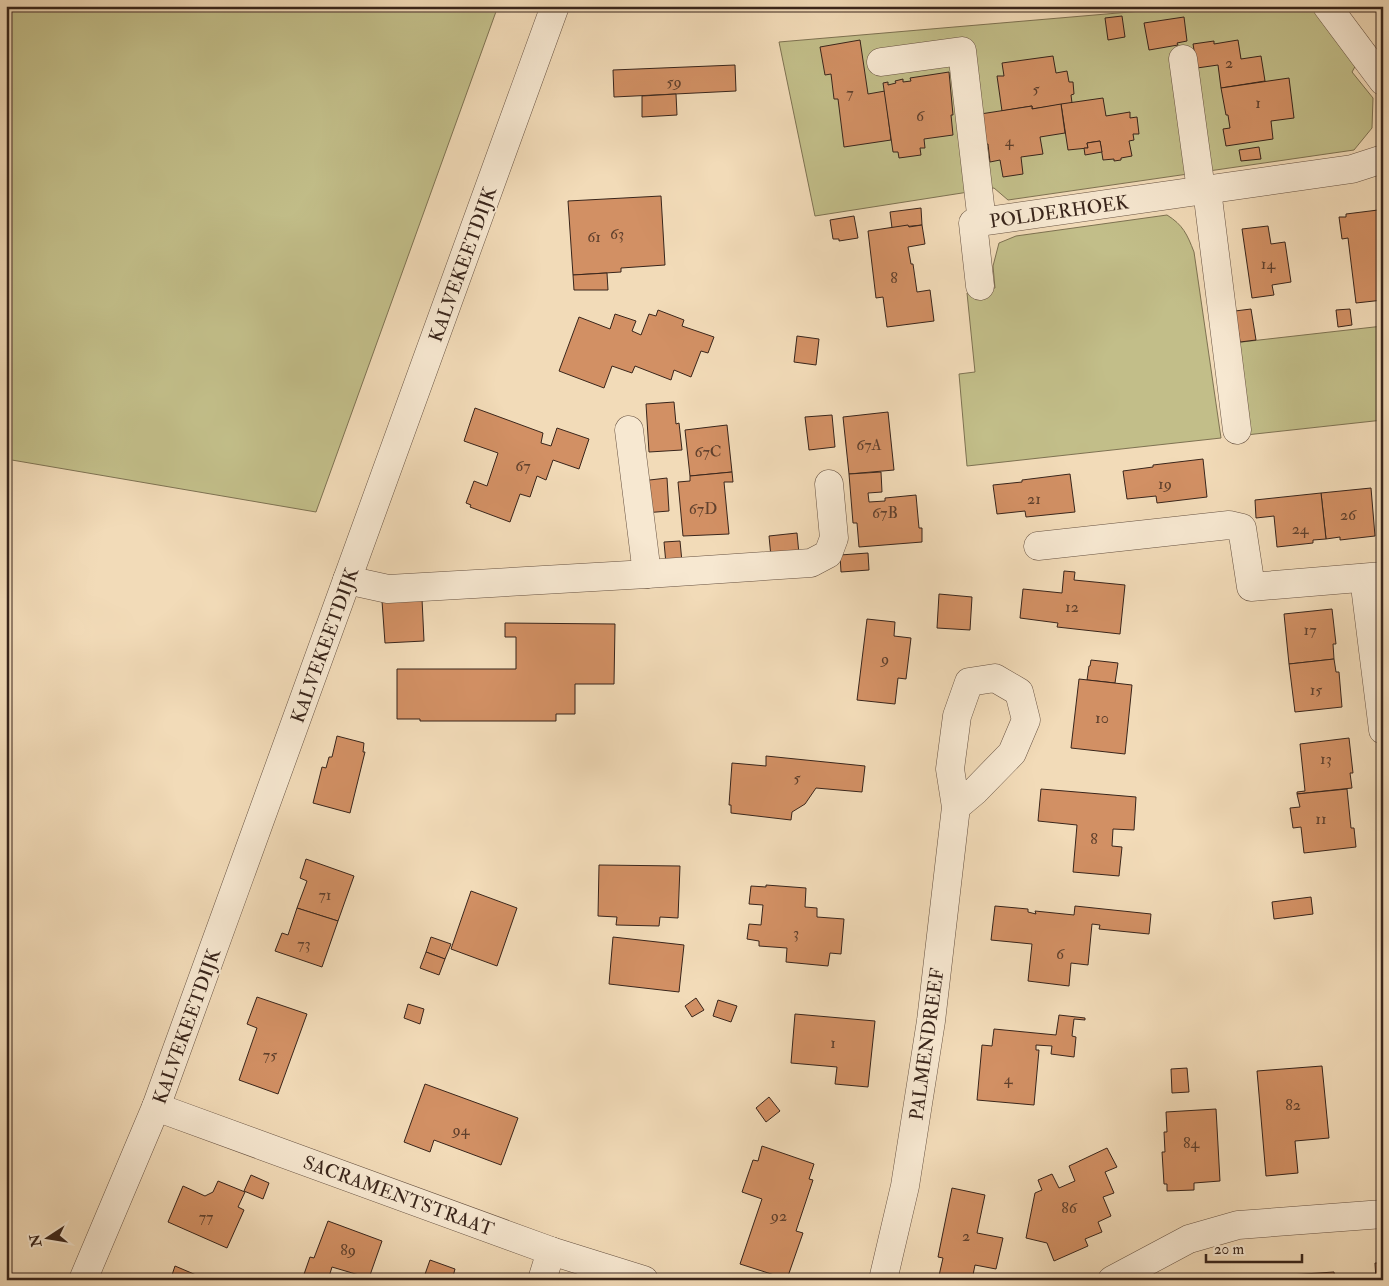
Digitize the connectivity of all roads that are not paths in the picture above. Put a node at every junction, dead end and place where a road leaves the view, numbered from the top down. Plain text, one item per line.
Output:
1 (555, 6) edge
2 (1327, 6) edge
3 (1183, 59) dead end
4 (881, 62) dead end
5 (1383, 81) edge
6 (1383, 159) edge
7 (1204, 190) junction
8 (982, 222) junction
9 (980, 286) dead end
10 (629, 430) dead end
11 (1237, 430) dead end
12 (829, 484) dead end
13 (1038, 546) dead end
14 (647, 574) junction
15 (1373, 577) edge
16 (347, 580) junction
17 (1383, 730) edge
18 (956, 807) dead end
19 (156, 1107) junction
20 (1383, 1214) edge
21 (551, 1251) junction
22 (83, 1280) edge
23 (542, 1280) edge
24 (644, 1280) edge
25 (883, 1280) edge
26 (1112, 1280) edge

1 - 16 street, KALVEKEETDIJK
2 - 5 street
3 - 7 street
4 - 8 street
6 - 7 street, POLDERHOEK
7 - 8 street, POLDERHOEK
7 - 11 street
8 - 9 street, POLDERHOEK
10 - 14 street
12 - 14 street
13 - 15 street
14 - 16 street
15 - 17 street
16 - 19 street, KALVEKEETDIJK
18 - 25 street, PALMENDREEF
19 - 21 street, SACRAMENTSTRAAT
19 - 22 street, KALVEKEETDIJK
20 - 26 street
21 - 23 street
21 - 24 street, SACRAMENTSTRAAT

